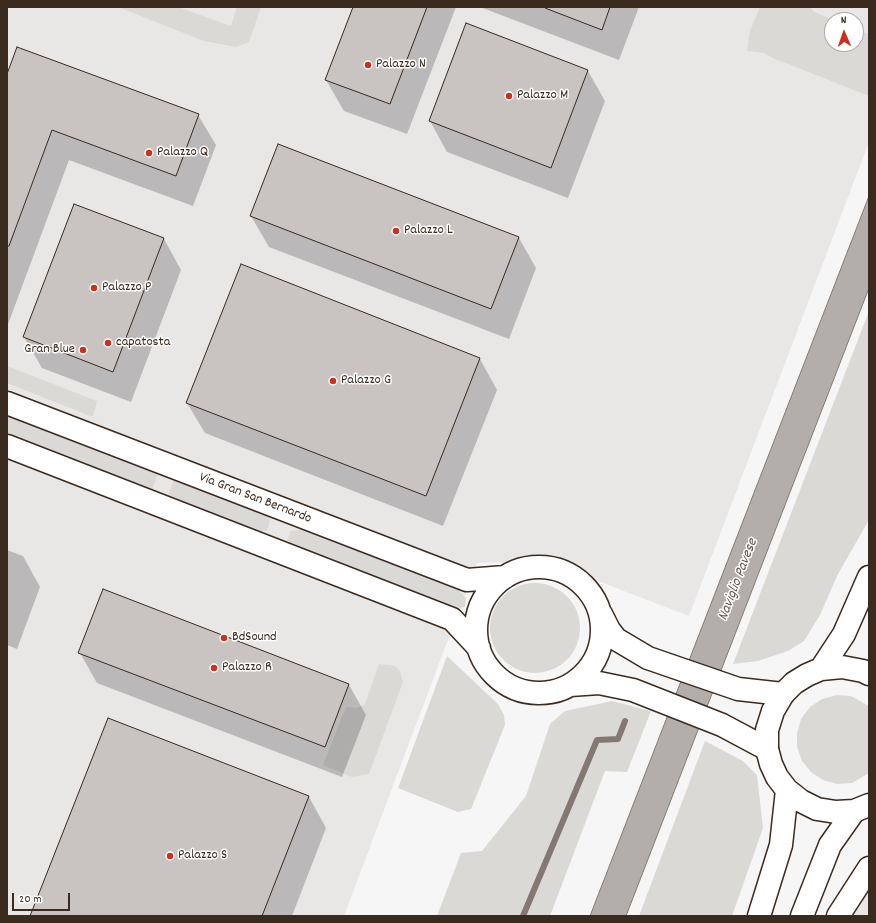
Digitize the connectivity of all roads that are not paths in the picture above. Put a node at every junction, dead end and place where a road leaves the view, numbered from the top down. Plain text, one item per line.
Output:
1 (7, 403) edge
2 (7, 446) edge
3 (504, 577) junction
4 (869, 577) edge
5 (599, 610) junction
6 (479, 648) junction
7 (821, 669) junction
8 (869, 674) edge
9 (570, 685) junction
10 (783, 694) junction
11 (767, 749) junction
12 (787, 790) junction
13 (861, 808) edge
14 (869, 868) edge
15 (759, 916) edge
16 (802, 916) edge
17 (838, 916) edge

1 - 3 main road, Via Gran San Bernardo
2 - 6 main road
3 - 5 main road
3 - 6 main road
4 - 7 main road
5 - 9 main road
5 - 10 main road
6 - 9 main road
7 - 8 main road
7 - 10 main road
9 - 11 main road
10 - 11 main road
11 - 12 main road
12 - 13 main road
12 - 15 main road
13 - 16 main road
14 - 17 main road

